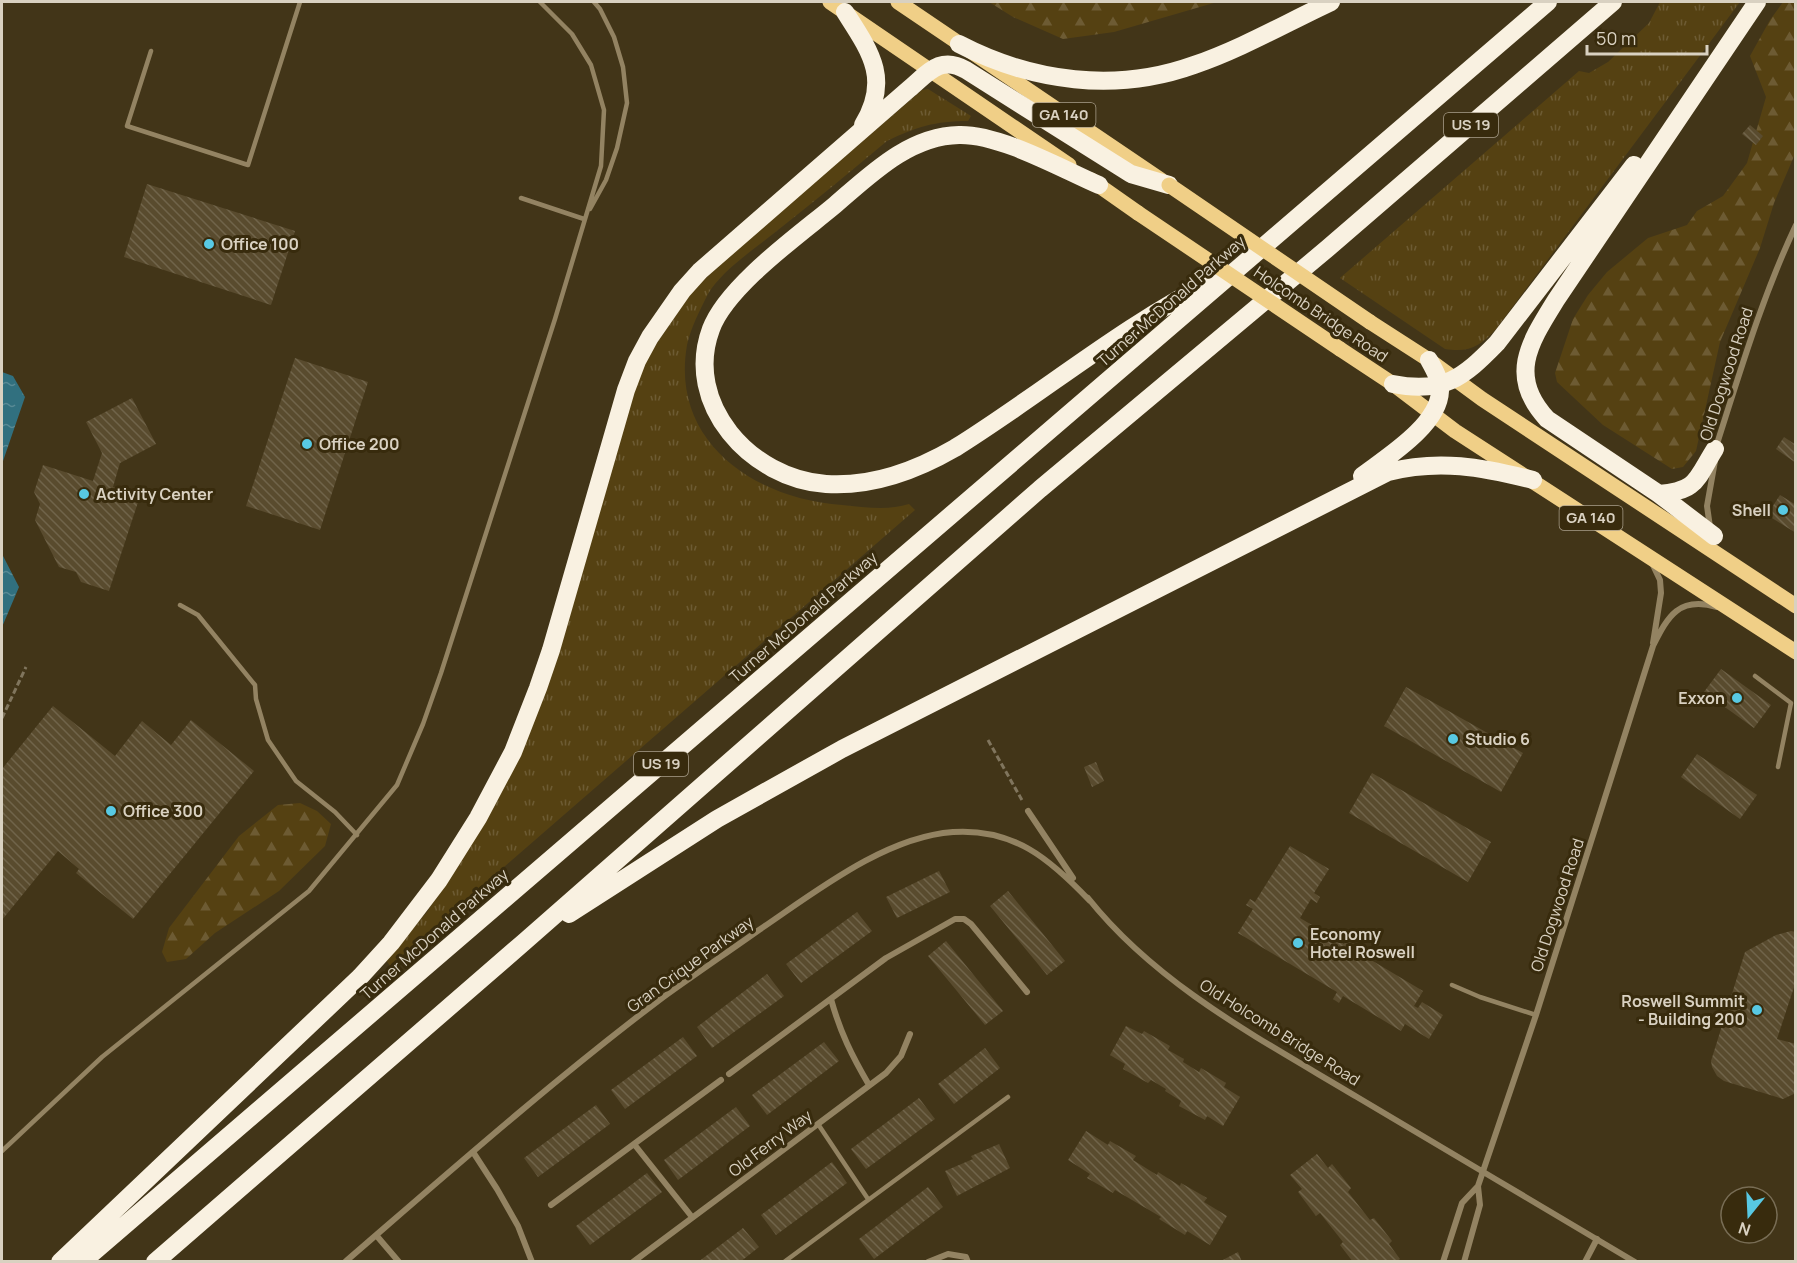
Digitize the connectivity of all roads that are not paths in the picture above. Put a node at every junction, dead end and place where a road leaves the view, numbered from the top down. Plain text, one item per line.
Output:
1 (300, 2) edge
2 (540, 2) edge
3 (594, 2) edge
4 (898, 2) edge
5 (1331, 2) edge
6 (1548, 2) edge
7 (1613, 2) edge
8 (1758, 2) edge
9 (837, 7) edge
10 (1731, 40) junction
11 (959, 44) junction
12 (151, 51) dead end
13 (931, 70) junction
14 (850, 141) junction
15 (1099, 185) junction
16 (1169, 185) junction
17 (521, 198) dead end
18 (585, 219) junction
19 (1796, 225) edge
20 (1241, 267) junction
21 (1429, 360) joint
22 (1447, 382) junction
23 (1393, 384) junction
24 (1431, 415) junction
25 (1715, 449) junction
26 (1533, 480) junction
27 (1659, 494) junction
28 (1335, 498) junction
29 (1714, 536) junction
30 (1649, 556) junction
31 (1756, 578) junction
32 (180, 604) dead end
33 (1796, 606) edge
34 (1732, 612) junction
35 (1653, 646) junction
36 (1796, 652) edge
37 (1755, 676) dead end
38 (1778, 767) dead end
39 (1028, 811) road end
40 (357, 835) junction
41 (1090, 901) junction
42 (523, 943) junction
43 (1452, 985) dead end
44 (1027, 992) dead end
45 (831, 999) junction
46 (1536, 1015) junction
47 (910, 1034) dead end
48 (729, 1074) dead end
49 (721, 1080) dead end
50 (869, 1085) junction
51 (1008, 1097) dead end
52 (818, 1124) junction
53 (634, 1144) junction
54 (2, 1151) edge
55 (473, 1152) junction
56 (1483, 1172) junction
57 (1478, 1186) junction
58 (868, 1199) junction
59 (551, 1205) dead end
60 (692, 1217) junction
61 (376, 1235) junction
62 (1597, 1239) junction
63 (642, 1259) edge
64 (967, 1259) edge
65 (60, 1262) edge
66 (82, 1262) edge
67 (155, 1262) edge
68 (345, 1262) edge
69 (399, 1262) edge
70 (532, 1262) edge
71 (633, 1262) edge
72 (784, 1262) edge
73 (928, 1262) edge
74 (1443, 1262) edge
75 (1464, 1262) edge
76 (1584, 1262) edge
77 (1635, 1262) edge

1 - 12 lane
2 - 18 lane
3 - 18 lane
4 - 11 main road, Holcomb Bridge Road / GA 140
5 - 11 highway
6 - 20 highway, Turner McDonald Parkway / US 19
7 - 42 highway, US 19
8 - 10 highway
9 - 13 main road, Holcomb Bridge Road / GA 140
9 - 14 highway
10 - 22 highway
10 - 27 highway
11 - 16 main road, Holcomb Bridge Road / GA 140
13 - 14 highway
13 - 15 main road, Holcomb Bridge Road / GA 140
13 - 16 highway
14 - 65 highway
15 - 20 highway
15 - 23 main road, Holcomb Bridge Road / GA 140, bridge
16 - 21 main road, Holcomb Bridge Road / GA 140, bridge
17 - 18 lane
18 - 40 lane
19 - 25 street, Old Dogwood Road
20 - 66 highway, Turner McDonald Parkway / US 19
21 - 22 highway
22 - 23 highway
22 - 24 highway
22 - 31 main road, GA 140
23 - 24 main road, Holcomb Bridge Road / GA 140
24 - 26 main road, Holcomb Bridge Road / GA 140
24 - 28 highway
25 - 27 highway
25 - 29 street, Old Dogwood Road
26 - 28 highway
26 - 30 main road, Holcomb Bridge Road / GA 140
27 - 29 highway
28 - 42 highway
29 - 31 main road
30 - 34 main road, Holcomb Bridge Road / GA 140
30 - 35 street, Old Dogwood Road
31 - 33 main road, GA 140
32 - 40 lane
34 - 35 street, Old Dogwood Road
34 - 36 main road, Holcomb Bridge Road / GA 140
35 - 46 street, Old Dogwood Road
37 - 38 lane
39 - 41 street, Old Holcomb Bridge Road
40 - 54 lane
41 - 55 street, Gran Crique Parkway
41 - 56 street, Old Holcomb Bridge Road
42 - 67 highway, US 19
43 - 46 lane
44 - 45 street
45 - 48 street
45 - 50 street
46 - 56 street, Old Dogwood Road
47 - 50 street, Old Ferry Way
49 - 53 street
50 - 52 street, Old Ferry Way
51 - 58 lane
52 - 58 lane
52 - 60 street, Old Ferry Way
53 - 59 street
53 - 60 street
55 - 61 street, Gran Crique Parkway
55 - 70 street
56 - 57 street, Old Dogwood Road
56 - 62 street, Old Holcomb Bridge Road
57 - 74 street
57 - 75 street
58 - 72 lane
60 - 63 street, Old Ferry Way
61 - 68 street, Gran Crique Parkway
61 - 69 street
62 - 76 street
62 - 77 street, Old Holcomb Bridge Road
63 - 71 street, Old Ferry Way
64 - 73 street

